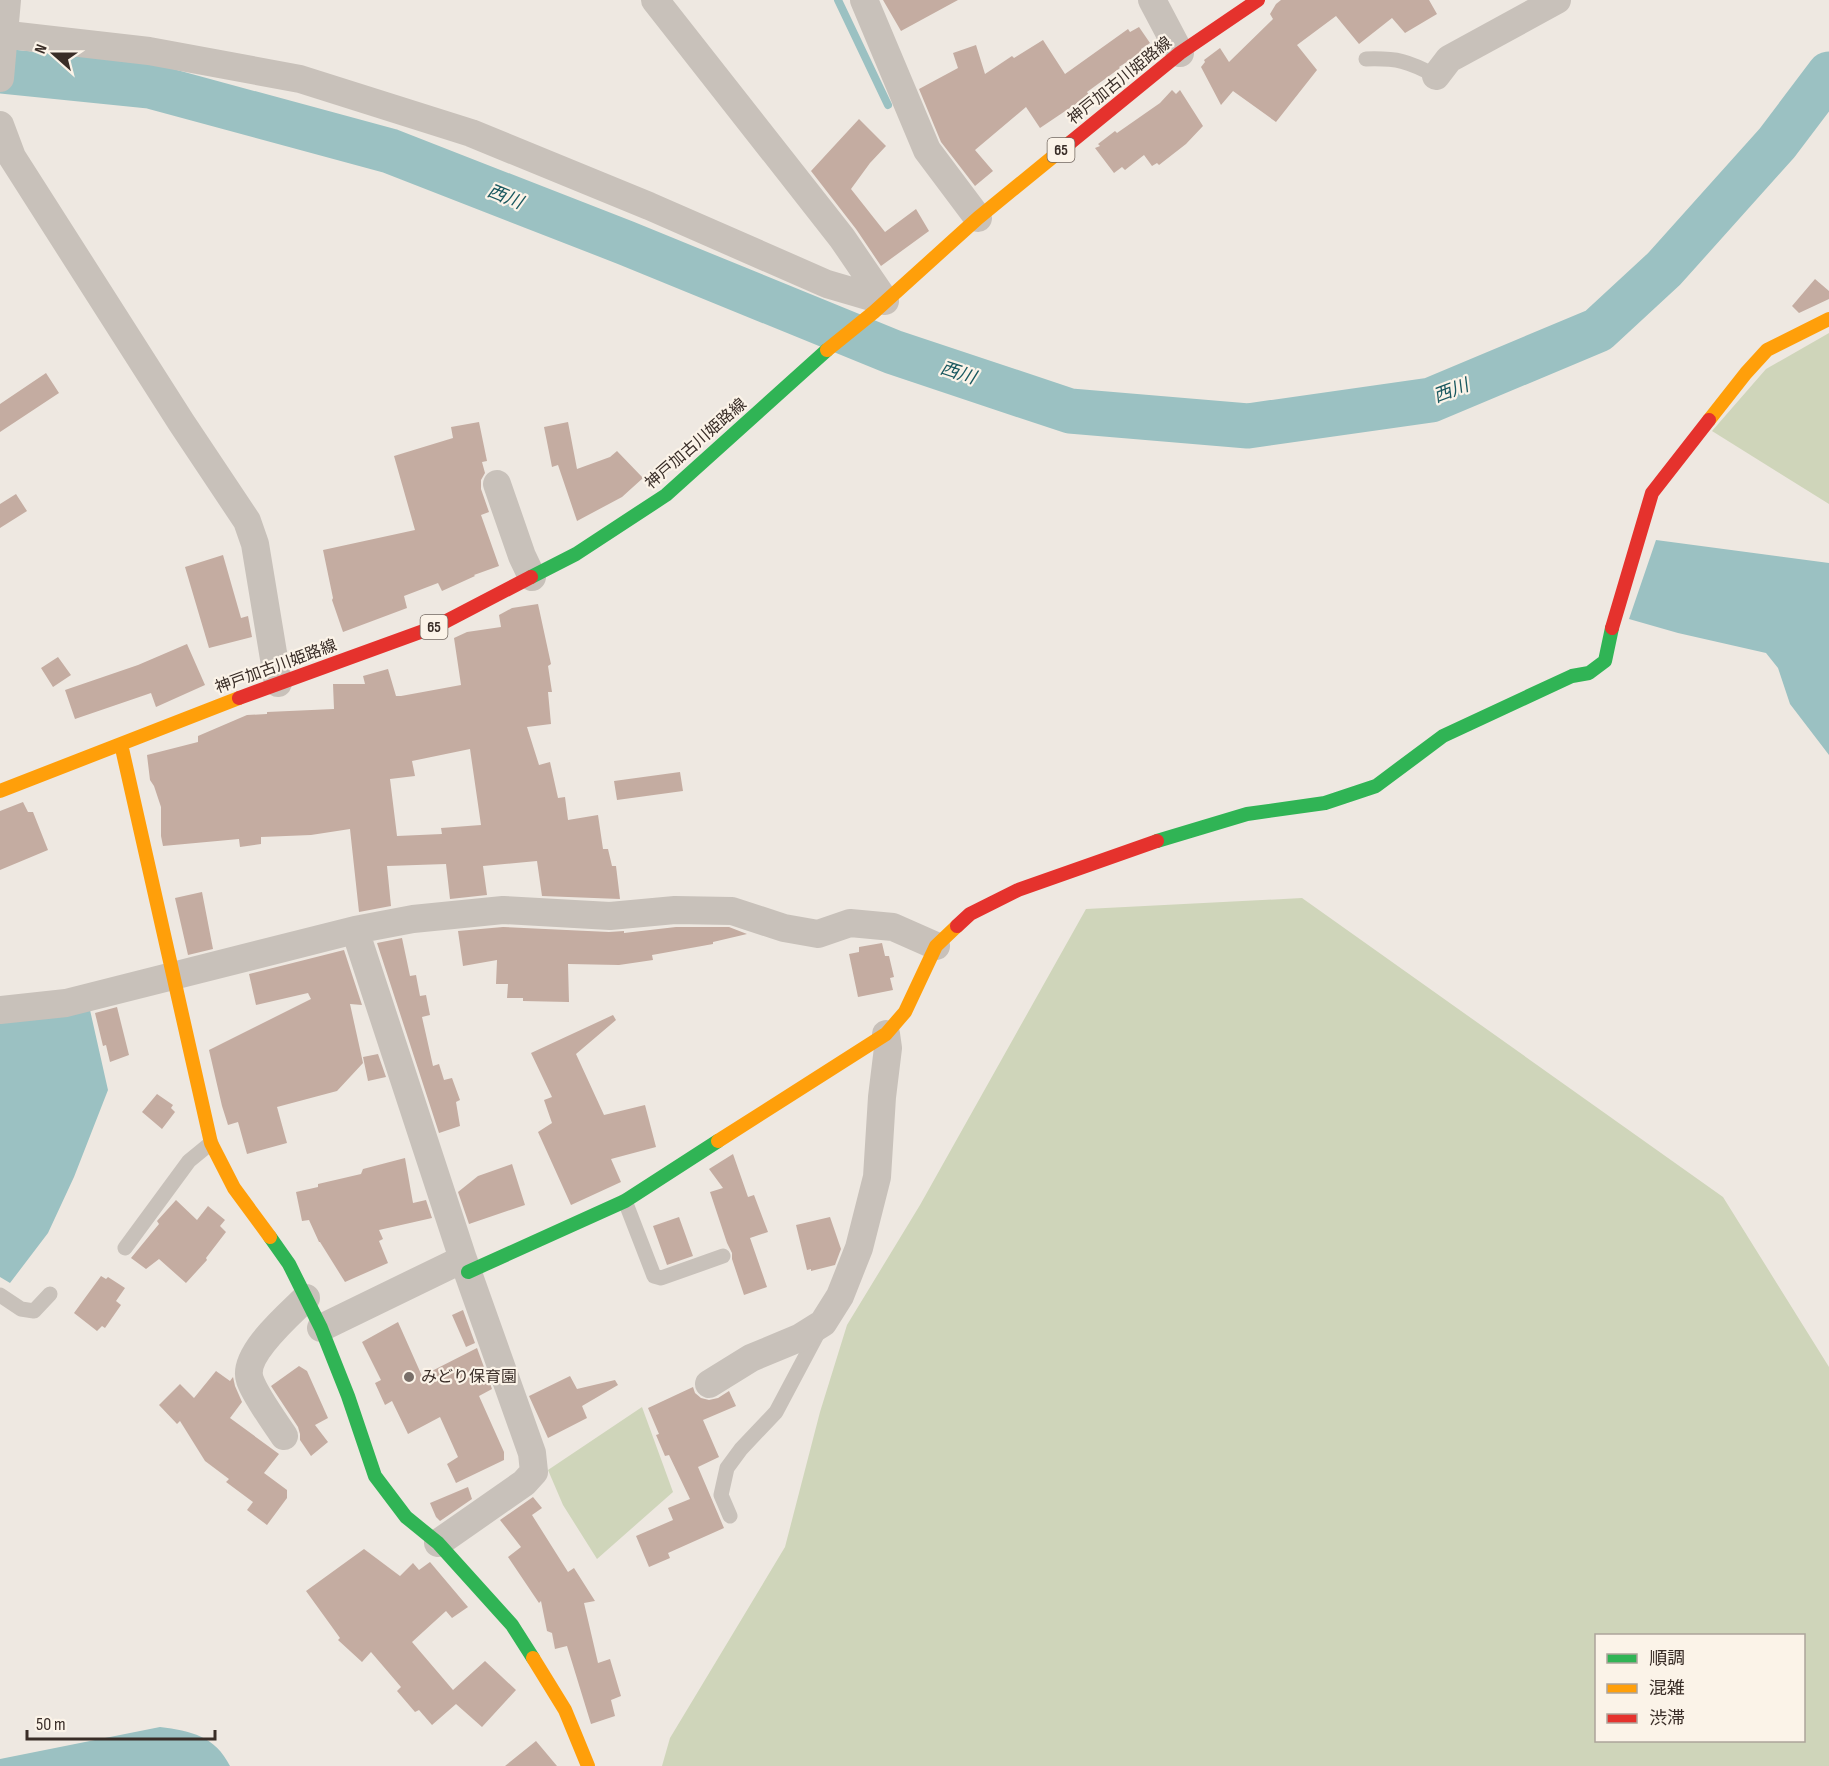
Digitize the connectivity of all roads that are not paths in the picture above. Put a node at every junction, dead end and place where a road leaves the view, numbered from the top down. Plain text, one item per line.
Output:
1 (8, 0) edge
2 (655, 0) edge
3 (864, 0) edge
4 (1152, 0) edge
5 (1258, 0) edge
6 (1557, 0) edge
7 (2, 34) edge
8 (1180, 53) junction
9 (1366, 59) dead end
10 (1436, 76) joint
11 (0, 78) edge
12 (0, 125) edge
13 (978, 218) junction
14 (879, 307) junction
15 (1829, 319) edge
16 (497, 484) dead end
17 (532, 577) junction
18 (278, 683) junction
19 (121, 744) junction
20 (0, 792) edge
21 (355, 930) junction
22 (936, 946) junction
23 (172, 976) junction
24 (0, 1010) edge
25 (886, 1034) junction
26 (211, 1143) junction
27 (625, 1201) junction
28 (125, 1248) dead end
29 (723, 1257) dead end
30 (466, 1265) junction
31 (50, 1294) dead end
32 (0, 1295) edge
33 (306, 1298) junction
34 (823, 1323) junction
35 (321, 1328) junction
36 (709, 1384) dead end
37 (284, 1436) dead end
38 (730, 1515) dead end
39 (438, 1543) junction
40 (588, 1766) edge

1 - 7 street
2 - 14 street
3 - 13 street
4 - 8 street
5 - 8 street, 神戸加古川姫路線 / 65
6 - 10 street
7 - 11 street
7 - 14 street
8 - 13 street, 神戸加古川姫路線 / 65
9 - 10 lane
12 - 18 street
13 - 14 street, 神戸加古川姫路線 / 65
14 - 17 street, 神戸加古川姫路線 / 65
15 - 22 street
16 - 17 street
17 - 18 street, 神戸加古川姫路線 / 65
18 - 19 street, 神戸加古川姫路線 / 65
19 - 20 street, 神戸加古川姫路線 / 65
19 - 23 street
21 - 22 street
21 - 23 street
21 - 30 street
22 - 25 street
23 - 24 street
23 - 26 street
25 - 27 street
25 - 34 street
26 - 28 lane
26 - 33 street
27 - 29 lane
27 - 30 street
30 - 35 street
30 - 39 street
31 - 32 lane
33 - 35 street
33 - 37 street
34 - 36 street
34 - 38 lane
35 - 39 street
39 - 40 street

